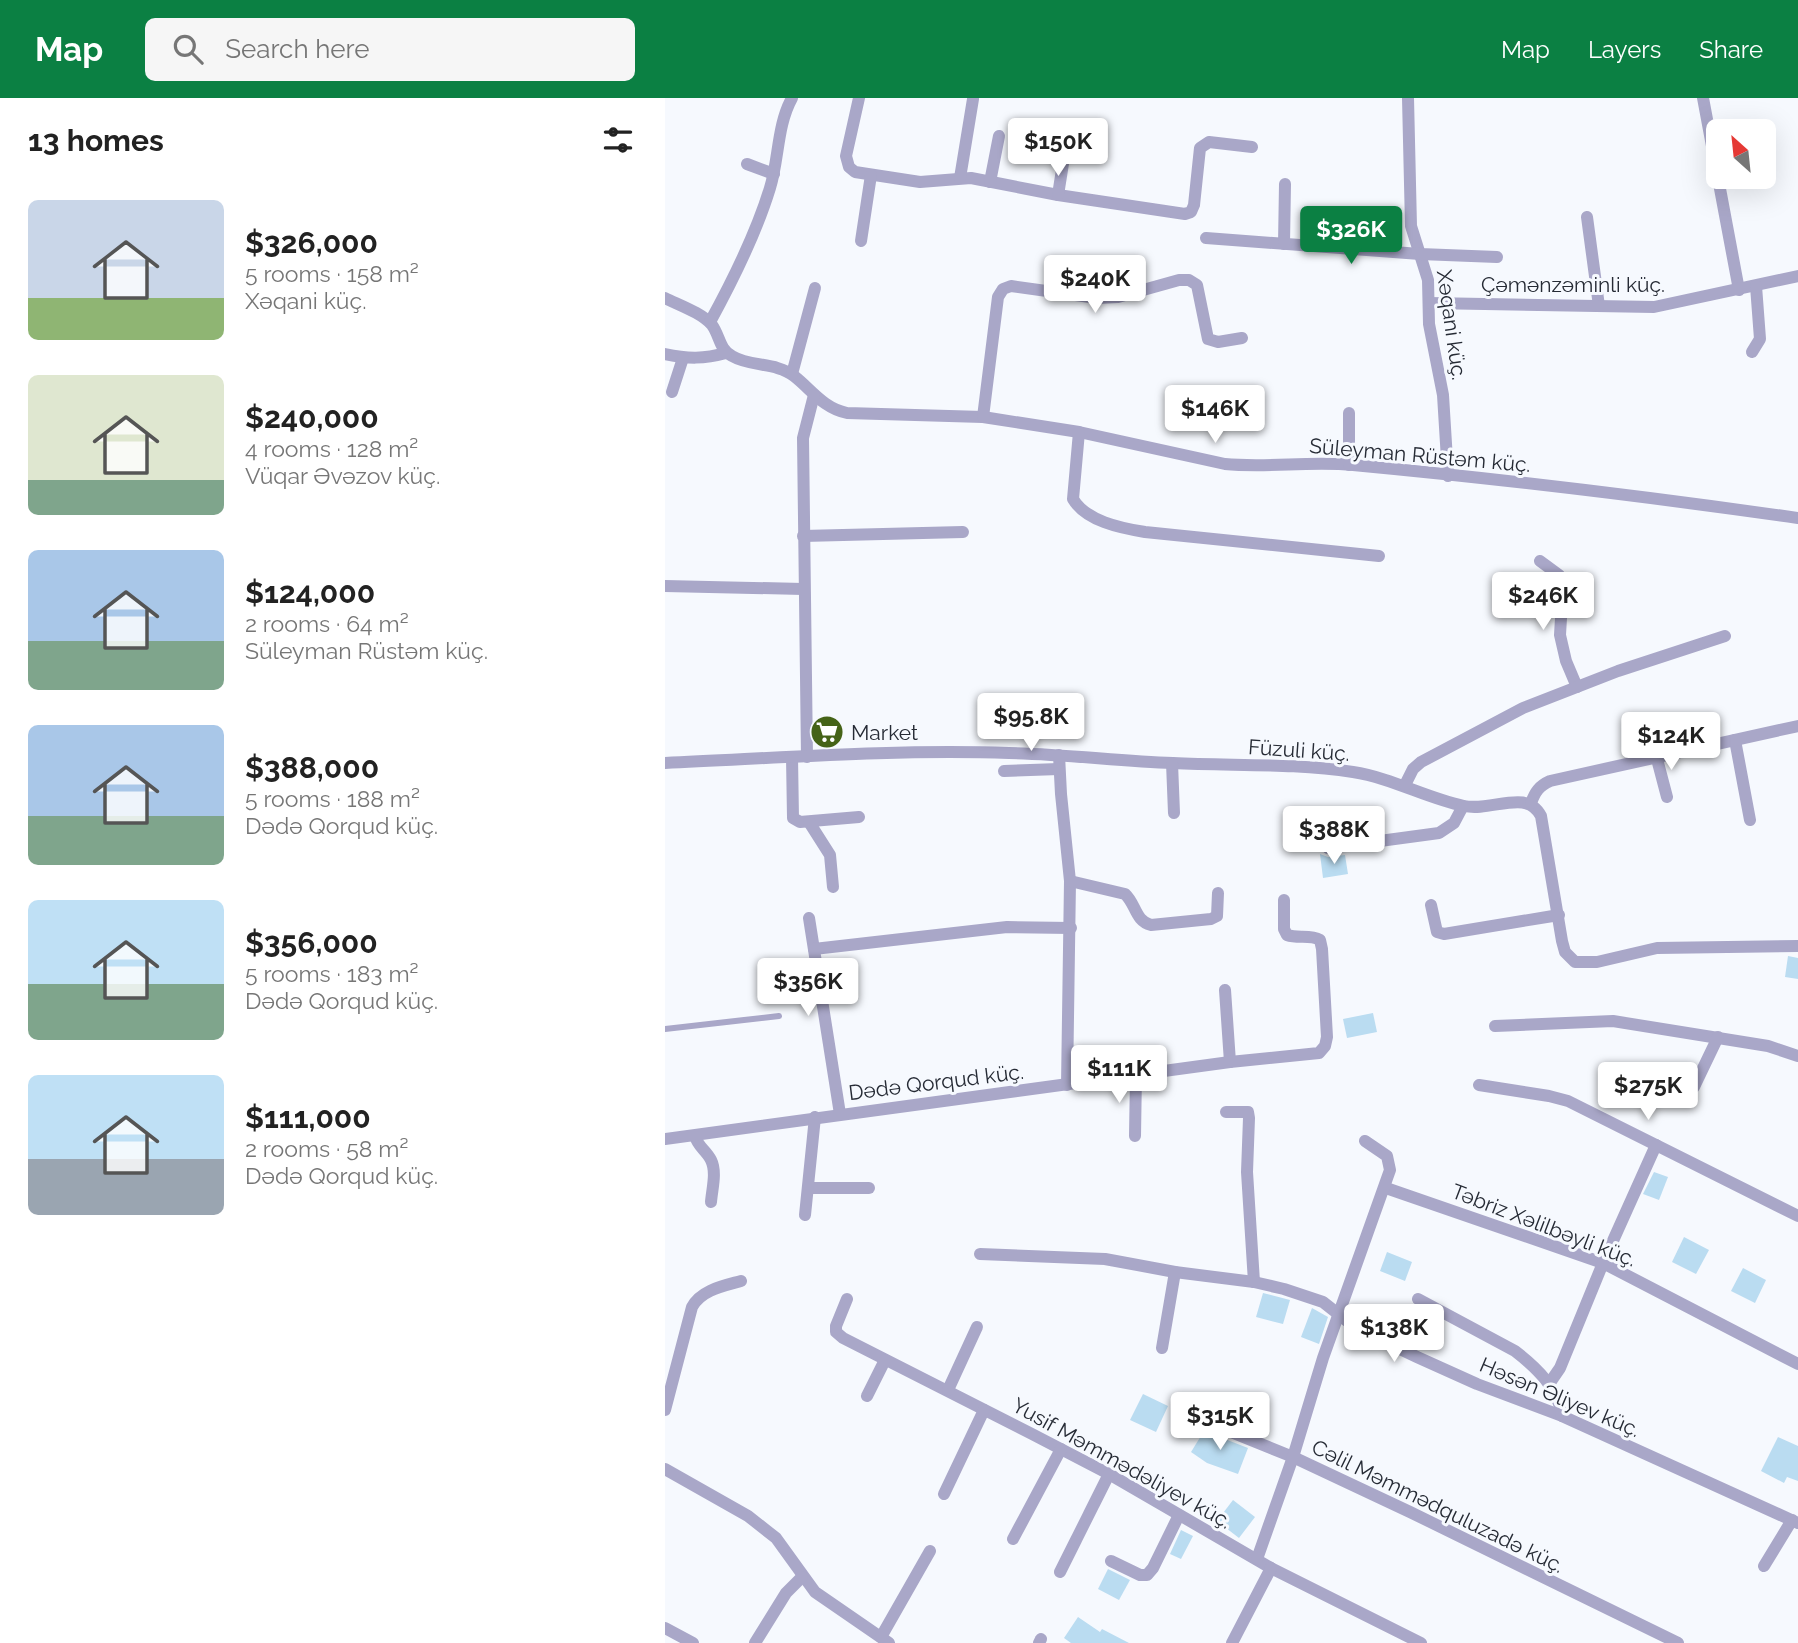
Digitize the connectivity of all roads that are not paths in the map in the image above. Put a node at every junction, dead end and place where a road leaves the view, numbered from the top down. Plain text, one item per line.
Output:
1 (792, 98) edge
2 (859, 98) edge
3 (1408, 98) edge
4 (1703, 98) edge
5 (973, 99) edge
6 (1067, 132) dead end
7 (999, 136) dead end
8 (1252, 147) dead end
9 (747, 164) dead end
10 (774, 174) junction
11 (871, 175) junction
12 (960, 178) junction
13 (990, 181) junction
14 (1285, 184) dead end
15 (1058, 195) junction
16 (1587, 217) dead end
17 (1206, 239) dead end
18 (861, 241) dead end
19 (1284, 244) junction
20 (1419, 254) junction
21 (1497, 257) dead end
22 (1798, 276) edge
23 (1756, 286) junction
24 (815, 288) dead end
25 (1739, 290) junction
26 (665, 298) edge
27 (1429, 303) junction
28 (1599, 306) junction
29 (710, 322) junction
30 (1242, 338) dead end
31 (1752, 352) dead end
32 (726, 353) junction
33 (665, 354) edge
34 (683, 358) junction
35 (792, 374) junction
36 (672, 392) dead end
37 (814, 395) junction
38 (1349, 414) dead end
39 (983, 417) junction
40 (1079, 432) junction
41 (1349, 464) junction
42 (1448, 476) junction
43 (1798, 518) edge
44 (963, 532) dead end
45 (803, 536) junction
46 (1379, 556) dead end
47 (1540, 561) dead end
48 (1520, 581) dead end
49 (1563, 584) junction
50 (665, 586) edge
51 (803, 589) junction
52 (1725, 635) dead end
53 (1577, 687) junction
54 (1798, 726) edge
55 (1735, 740) junction
56 (792, 757) junction
57 (807, 757) junction
58 (1657, 759) junction
59 (1059, 762) junction
60 (665, 763) edge
61 (1173, 763) junction
62 (1004, 771) dead end
63 (1405, 785) junction
64 (1667, 797) dead end
65 (1531, 803) junction
66 (1463, 806) junction
67 (1174, 813) dead end
68 (859, 817) dead end
69 (1750, 820) dead end
70 (809, 821) junction
71 (1328, 848) dead end
72 (1070, 881) junction
73 (833, 887) dead end
74 (1218, 893) dead end
75 (1284, 900) dead end
76 (1431, 905) dead end
77 (1559, 915) junction
78 (809, 918) dead end
79 (1071, 928) junction
80 (1798, 946) edge
81 (814, 949) junction
82 (1224, 990) dead end
83 (779, 1016) dead end
84 (1495, 1026) dead end
85 (665, 1029) edge
86 (1718, 1037) junction
87 (1798, 1056) edge
88 (1230, 1062) junction
89 (1136, 1074) junction
90 (1067, 1085) junction
91 (1479, 1085) dead end
92 (1694, 1087) dead end
93 (1226, 1112) dead end
94 (840, 1114) junction
95 (815, 1117) junction
96 (695, 1136) junction
97 (1135, 1136) dead end
98 (665, 1139) edge
99 (1365, 1140) dead end
100 (1656, 1145) junction
101 (809, 1188) junction
102 (869, 1188) dead end
103 (1385, 1188) junction
104 (711, 1202) dead end
105 (805, 1215) dead end
106 (1798, 1216) edge
107 (980, 1254) dead end
108 (1602, 1264) junction
109 (1175, 1272) junction
110 (741, 1282) dead end
111 (1254, 1282) junction
112 (847, 1299) dead end
113 (1418, 1299) dead end
114 (1340, 1315) junction
115 (977, 1326) dead end
116 (1162, 1348) dead end
117 (885, 1360) junction
118 (1798, 1364) edge
119 (1549, 1384) junction
120 (948, 1390) junction
121 (867, 1396) dead end
122 (665, 1410) edge
123 (984, 1410) junction
124 (1179, 1411) dead end
125 (1562, 1416) junction
126 (1061, 1449) junction
127 (1293, 1457) junction
128 (665, 1469) edge
129 (1108, 1474) junction
130 (944, 1494) dead end
131 (1178, 1514) junction
132 (1795, 1521) edge
133 (1013, 1539) dead end
134 (930, 1550) dead end
135 (1257, 1559) junction
136 (1111, 1561) dead end
137 (1764, 1566) dead end
138 (1271, 1567) junction
139 (1060, 1572) dead end
140 (802, 1577) junction
141 (665, 1628) edge
142 (885, 1640) edge
143 (693, 1643) edge
144 (755, 1643) edge
145 (1233, 1643) edge
146 (1421, 1643) edge
147 (1678, 1643) edge

1 - 10 street
2 - 11 street
3 - 20 street, Xəqani küç.
4 - 25 street
5 - 12 street
6 - 15 street
7 - 13 street
8 - 15 street
9 - 10 street
10 - 29 street
11 - 12 street
11 - 18 street
12 - 13 street
13 - 15 street
14 - 19 street
16 - 28 street
17 - 19 street
19 - 20 street
20 - 21 street
20 - 27 street, Xəqani küç.
22 - 23 street, Çəmənzəminli küç.
23 - 25 street, Çəmənzəminli küç.
23 - 31 street
24 - 35 street
25 - 28 street, Çəmənzəminli küç.
26 - 29 street
27 - 28 street, Çəmənzəminli küç.
27 - 42 street, Xəqani küç.
29 - 32 street
30 - 39 street
32 - 34 street
32 - 35 street, Süleyman Rüstəm küç.
33 - 34 street
34 - 36 street
35 - 37 street, Süleyman Rüstəm küç.
37 - 39 street, Süleyman Rüstəm küç.
37 - 45 street
38 - 41 street
39 - 40 street, Süleyman Rüstəm küç.
40 - 41 street, Süleyman Rüstəm küç.
40 - 46 street
41 - 42 street, Süleyman Rüstəm küç.
42 - 43 street, Süleyman Rüstəm küç.
44 - 45 street
45 - 51 street
47 - 49 street
48 - 49 street
49 - 53 street
50 - 51 street
51 - 57 street
52 - 53 street
53 - 63 street
54 - 55 street
55 - 58 street
55 - 69 street
56 - 57 street, Füzuli küç.
56 - 60 street, Füzuli küç.
56 - 70 street
57 - 59 street, Füzuli küç.
58 - 64 street
58 - 65 street
59 - 61 street, Füzuli küç.
59 - 62 street
59 - 72 street
61 - 63 street, Füzuli küç.
61 - 67 street
63 - 66 street, Füzuli küç.
65 - 66 street, Füzuli küç.
65 - 77 street
66 - 71 street
68 - 70 street
70 - 73 street
72 - 74 street
72 - 79 street
75 - 88 street, Dədə Qorqud küç.
76 - 77 street
77 - 80 street
78 - 81 street
79 - 81 street
79 - 90 street
81 - 94 street
82 - 88 street
83 - 85 lane
84 - 86 street
86 - 87 street
86 - 92 street
88 - 89 street, Dədə Qorqud küç.
89 - 90 street, Dədə Qorqud küç.
89 - 97 street
90 - 94 street, Dədə Qorqud küç.
91 - 100 street
93 - 111 street
94 - 95 street, Dədə Qorqud küç.
95 - 96 street, Dədə Qorqud küç.
95 - 101 street
96 - 98 street, Dədə Qorqud küç.
96 - 104 street
99 - 103 street
100 - 106 street
100 - 108 street
101 - 102 street
101 - 105 street
103 - 108 street, Təbriz Xəlilbəyli küç.
103 - 114 street
107 - 109 street, Həsən Əliyev küç.
108 - 118 street, Təbriz Xəlilbəyli küç.
108 - 119 street
109 - 111 street, Həsən Əliyev küç.
109 - 116 street
110 - 122 street
111 - 114 street, Həsən Əliyev küç.
112 - 117 street, Yusif Məmmədəliyev küç.
113 - 119 street
114 - 125 street, Həsən Əliyev küç.
114 - 127 street
115 - 120 street
117 - 120 street, Yusif Məmmədəliyev küç.
117 - 121 street
119 - 125 street
120 - 123 street, Yusif Məmmədəliyev küç.
123 - 126 street, Yusif Məmmədəliyev küç.
123 - 130 street
124 - 127 street, Cəlil Məmmədquluzadə küç.
125 - 132 street, Həsən Əliyev küç.
126 - 129 street, Yusif Məmmədəliyev küç.
126 - 133 street
127 - 135 street
127 - 147 street, Cəlil Məmmədquluzadə küç.
128 - 140 street
129 - 131 street, Yusif Məmmədəliyev küç.
129 - 139 street
131 - 135 street, Yusif Məmmədəliyev küç.
131 - 136 street
132 - 137 street
134 - 142 street
135 - 138 street, Yusif Məmmədəliyev küç.
138 - 145 street
138 - 146 street, Yusif Məmmədəliyev küç.
140 - 142 street
140 - 144 street
141 - 143 street

